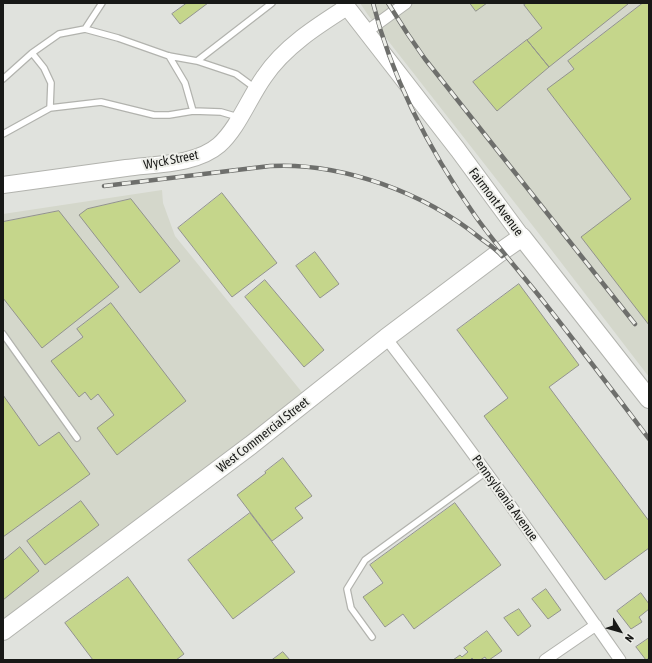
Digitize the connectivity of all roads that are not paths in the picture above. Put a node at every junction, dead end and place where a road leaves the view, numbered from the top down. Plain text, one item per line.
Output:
1 (102, 3) edge
2 (272, 3) edge
3 (406, 3) edge
4 (345, 5) edge
5 (85, 29) junction
6 (366, 32) junction
7 (32, 53) junction
8 (169, 56) junction
9 (197, 62) junction
10 (3, 79) edge
11 (256, 90) junction
12 (50, 108) junction
13 (193, 111) junction
14 (239, 117) junction
15 (3, 134) edge
16 (3, 185) edge
17 (522, 237) junction
18 (3, 334) edge
19 (386, 338) junction
20 (649, 399) edge
21 (78, 438) dead end
22 (486, 472) junction
23 (596, 625) junction
24 (3, 631) edge
25 (372, 637) dead end
26 (545, 660) edge
27 (620, 660) edge

1 - 5 lane
2 - 9 lane
3 - 6 street
4 - 6 street, Fairmont Avenue
4 - 11 street, Wyck Street
5 - 7 lane
5 - 8 lane
6 - 17 street, Fairmont Avenue
7 - 10 lane
7 - 12 lane
8 - 9 lane
8 - 13 lane
9 - 11 lane
11 - 14 street, Wyck Street
12 - 13 lane
12 - 15 lane
13 - 14 lane
14 - 16 street, Wyck Street
17 - 19 main road, West Commercial Street
17 - 20 main road, Fairmont Avenue
18 - 21 lane
19 - 22 street, Pennsylvania Avenue
19 - 24 main road, West Commercial Street
22 - 23 street, Pennsylvania Avenue
22 - 25 lane
23 - 26 street
23 - 27 street, Pennsylvania Avenue

